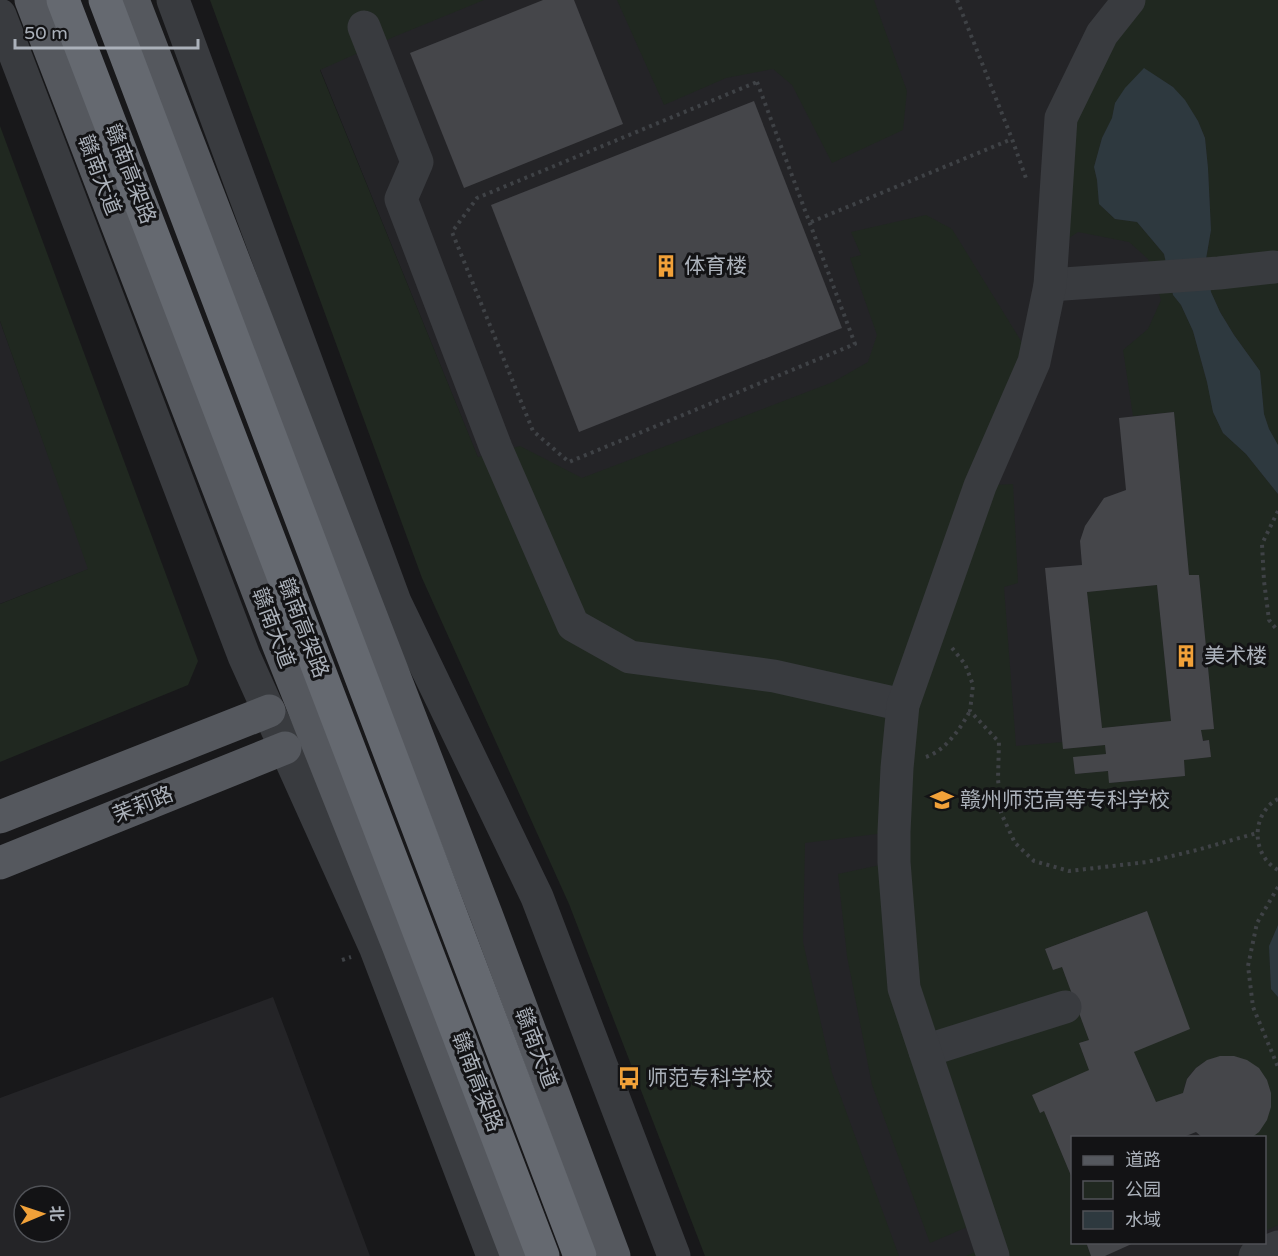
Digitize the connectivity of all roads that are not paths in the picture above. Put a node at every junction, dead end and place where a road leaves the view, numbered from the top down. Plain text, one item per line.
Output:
1 (32, 0) edge
2 (63, 0) edge
3 (105, 0) edge
4 (133, 0) edge
5 (173, 0) edge
6 (1130, 0) edge
7 (2, 27) edge
8 (364, 27) dead end
9 (1274, 267) dead end
10 (1050, 285) junction
11 (903, 705) junction
12 (269, 711) junction
13 (285, 748) junction
14 (0, 817) edge
15 (0, 863) edge
16 (1065, 1007) dead end
17 (925, 1052) junction
18 (1278, 1247) edge
19 (493, 1256) edge
20 (517, 1256) edge
21 (543, 1256) edge
22 (580, 1256) edge
23 (614, 1256) edge
24 (674, 1256) edge
25 (993, 1256) edge
26 (1255, 1256) edge

1 - 20 main road, 赣南大道
2 - 21 highway, 赣南高架路, bridge
3 - 22 highway, 赣南高架路, bridge
4 - 23 main road, 赣南大道
5 - 24 street
6 - 10 street
7 - 12 street
8 - 11 street
9 - 10 street
10 - 11 street
11 - 17 street
12 - 13 street
12 - 14 main road, 茉莉路
13 - 15 main road, 茉莉路
13 - 19 street
16 - 17 street
17 - 25 street
18 - 26 street

